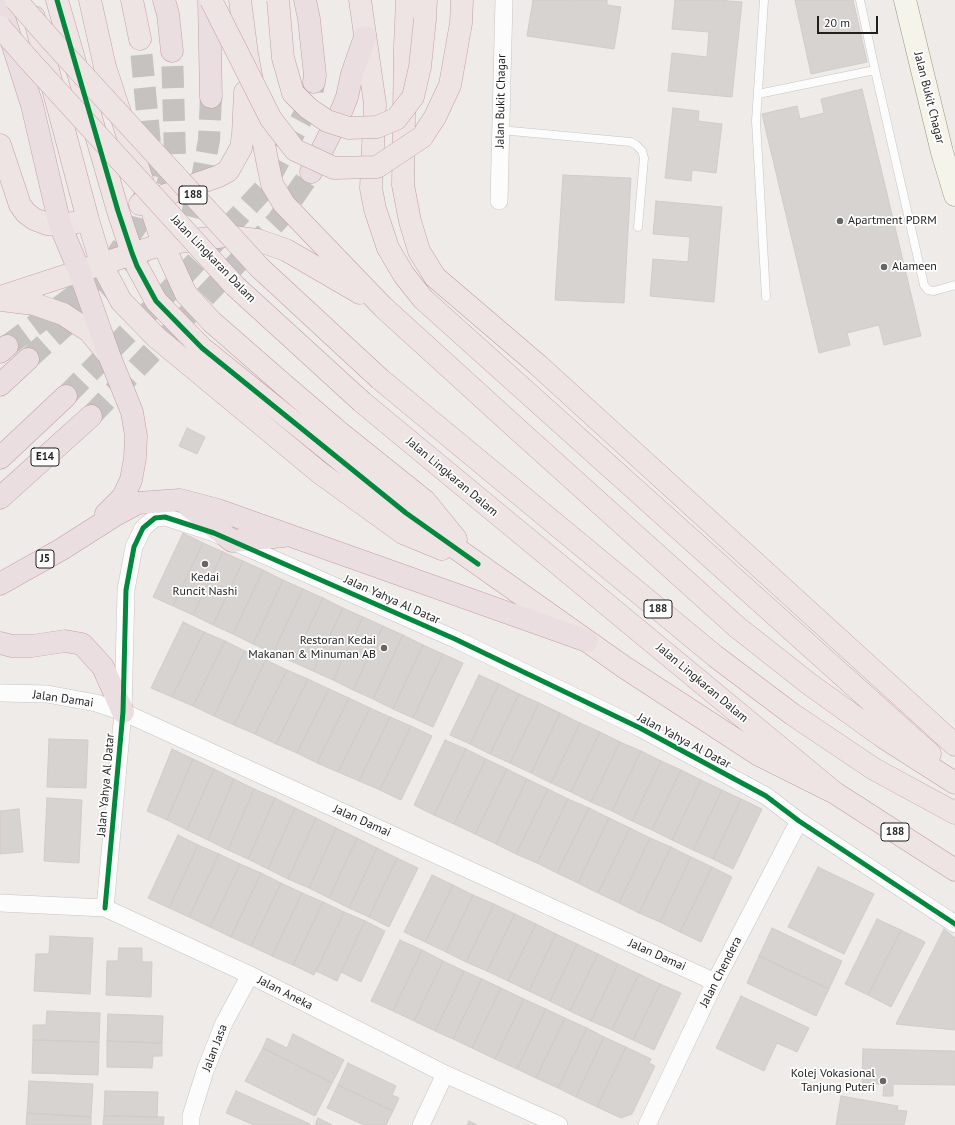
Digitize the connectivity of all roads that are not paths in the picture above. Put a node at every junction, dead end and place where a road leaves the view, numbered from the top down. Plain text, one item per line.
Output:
1 (16, 0) edge
2 (30, 0) edge
3 (57, 0) edge
4 (90, 0) edge
5 (132, 0) edge
6 (210, 0) edge
7 (240, 0) edge
8 (278, 0) edge
9 (305, 0) edge
10 (360, 0) edge
11 (407, 0) edge
12 (462, 0) edge
13 (504, 0) edge
14 (764, 0) edge
15 (860, 0) edge
16 (905, 0) edge
17 (0, 5) edge
18 (167, 5) edge
19 (426, 10) edge
20 (0, 27) edge
21 (365, 37) junction
22 (140, 39) tunnel mouth
23 (172, 51) tunnel mouth
24 (247, 54) junction
25 (875, 70) junction
26 (314, 82) tunnel mouth
27 (758, 94) junction
28 (211, 97) tunnel mouth
29 (500, 130) junction
30 (0, 145) edge
31 (311, 172) tunnel mouth
32 (955, 195) edge
33 (499, 201) dead end
34 (149, 202) junction
35 (118, 210) junction
36 (88, 220) junction
37 (60, 225) junction
38 (638, 227) dead end
39 (163, 244) junction
40 (132, 253) junction
41 (101, 263) junction
42 (79, 270) junction
43 (955, 286) edge
44 (0, 297) edge
45 (766, 297) dead end
46 (0, 300) edge
47 (383, 306) junction
48 (109, 355) junction
49 (28, 359) tunnel mouth
50 (0, 385) edge
51 (66, 396) tunnel mouth
52 (91, 416) tunnel mouth
53 (0, 458) edge
54 (0, 498) edge
55 (180, 500) junction
56 (89, 532) junction
57 (291, 536) junction
58 (232, 541) junction
59 (478, 564) junction
60 (0, 584) edge
61 (587, 641) junction
62 (0, 643) edge
63 (0, 693) edge
64 (124, 712) junction
65 (955, 745) edge
66 (955, 777) edge
67 (955, 783) edge
68 (835, 793) junction
69 (955, 812) edge
70 (799, 821) junction
71 (955, 870) edge
72 (0, 903) edge
73 (105, 908) junction
74 (955, 924) edge
75 (250, 975) junction
76 (715, 982) junction
77 (445, 1074) junction
78 (191, 1125) edge
79 (422, 1125) edge
80 (559, 1125) edge
81 (647, 1125) edge

1 - 69 highway, 188, bridge
2 - 36 highway
3 - 35 highway
4 - 34 highway
5 - 22 highway
6 - 12 highway, bridge
6 - 28 highway
7 - 24 highway
8 - 19 highway, bridge
9 - 26 highway
10 - 21 highway
11 - 65 highway
13 - 29 street, Jalan Bukit Chagar
14 - 27 lane
15 - 25 lane
16 - 32 main road, Jalan Bukit Chagar
17 - 37 highway
18 - 23 highway
20 - 68 highway, Jalan Lingkaran Dalam / 188, bridge
21 - 31 highway
21 - 66 highway
24 - 34 highway
24 - 47 highway
25 - 27 lane
25 - 43 lane
27 - 45 lane
29 - 33 street, Jalan Bukit Chagar
29 - 38 lane
30 - 37 highway
34 - 35 highway
34 - 39 highway
35 - 36 highway
35 - 40 highway
36 - 37 highway
36 - 41 highway
37 - 42 highway
39 - 40 highway
39 - 47 highway
39 - 59 highway
40 - 41 highway
40 - 59 highway
41 - 42 highway
41 - 59 highway
42 - 44 highway
42 - 48 highway
46 - 48 highway
47 - 67 highway
48 - 56 highway
49 - 50 highway
51 - 53 highway, E14
52 - 54 highway, E14
55 - 56 highway
55 - 57 highway
55 - 58 highway
56 - 60 highway, J5
57 - 58 highway
57 - 61 highway
58 - 64 street, Jalan Yahya Al Datar
58 - 70 street, Jalan Yahya Al Datar
59 - 61 highway
61 - 68 highway
62 - 64 highway
63 - 64 street, Jalan Damai
64 - 73 street, Jalan Yahya Al Datar
64 - 76 street, Jalan Damai
68 - 71 highway, Jalan Lingkaran Dalam / 188
70 - 74 street, Jalan Yahya Al Datar
70 - 76 street, Jalan Chendera
72 - 73 street, Jalan Aneka
73 - 75 street, Jalan Aneka
75 - 77 street, Jalan Aneka
75 - 78 street, Jalan Jasa
76 - 81 street, Jalan Chendera
77 - 79 street
77 - 80 street, Jalan Aneka

